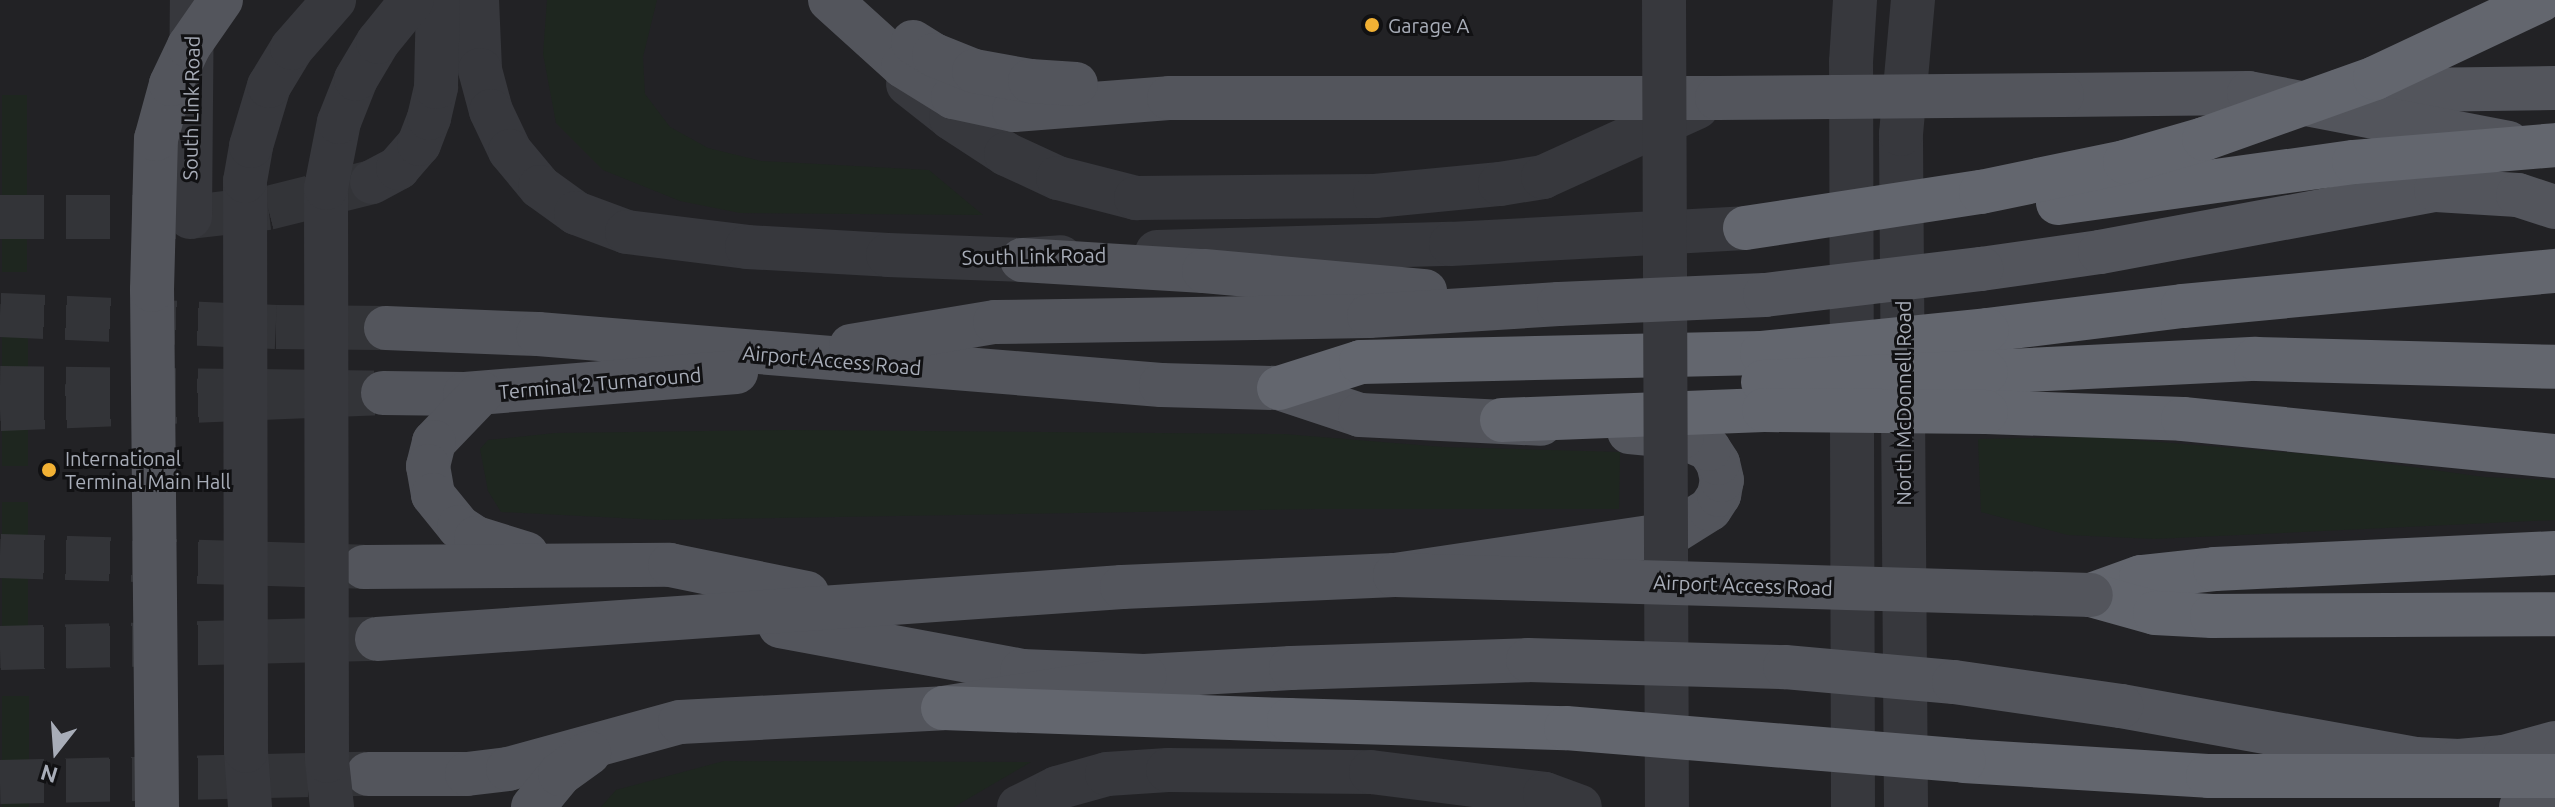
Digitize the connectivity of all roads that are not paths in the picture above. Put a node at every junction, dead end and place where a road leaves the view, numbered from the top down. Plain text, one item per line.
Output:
1 (192, 0) edge
2 (221, 0) edge
3 (334, 0) edge
4 (412, 0) edge
5 (438, 0) edge
6 (477, 0) edge
7 (803, 0) edge
8 (830, 0) edge
9 (860, 0) edge
10 (1664, 0) edge
11 (1855, 0) edge
12 (1913, 0) edge
13 (2541, 0) edge
14 (2555, 88) edge
15 (2249, 93) junction
16 (1169, 98) junction
17 (1717, 98) junction
18 (2555, 145) edge
19 (2555, 161) edge
20 (372, 182) tunnel mouth
21 (2555, 207) edge
22 (190, 217) dead end
23 (1745, 228) junction
24 (1022, 260) joint
25 (2555, 271) edge
26 (1357, 283) junction
27 (386, 328) tunnel mouth
28 (789, 356) junction
29 (862, 363) junction
30 (2555, 367) edge
31 (1986, 371) junction
32 (1763, 382) junction
33 (1279, 388) junction
34 (383, 393) dead end
35 (481, 393) junction
36 (1502, 420) junction
37 (2555, 456) edge
38 (2555, 553) edge
39 (591, 566) junction
40 (364, 567) tunnel mouth
41 (1395, 575) junction
42 (2091, 595) junction
43 (862, 605) junction
44 (715, 614) junction
45 (2555, 614) edge
46 (377, 639) tunnel mouth
47 (1144, 676) junction
48 (943, 708) junction
49 (628, 735) junction
50 (2555, 743) edge
51 (1964, 761) junction
52 (2555, 776) edge
53 (2555, 791) edge
54 (157, 807) edge
55 (250, 807) edge
56 (332, 807) edge
57 (440, 807) edge
58 (533, 807) edge
59 (1019, 807) edge
60 (1580, 807) edge
61 (1667, 807) edge
62 (1853, 807) edge
63 (1906, 807) edge
64 (2262, 807) edge
65 (2521, 807) edge

1 - 22 street, South Link Road
2 - 54 main road, bridge
3 - 55 street, bridge
4 - 56 street, bridge
5 - 20 street
6 - 24 street, South Link Road
7 - 17 street
8 - 16 main road
9 - 16 main road
10 - 61 street, bridge
11 - 62 street
12 - 63 street, North McDonnell Road
13 - 23 highway, bridge
14 - 15 main road, bridge
15 - 17 main road, bridge
15 - 19 main road, bridge
16 - 17 main road
18 - 23 highway, bridge
21 - 26 main road, bridge
23 - 26 street
24 - 26 main road
25 - 31 highway
26 - 28 main road
27 - 28 main road, Airport Access Road
28 - 29 main road, Airport Access Road
29 - 33 main road, Airport Access Road
29 - 35 main road, Terminal 2 Turnaround
30 - 31 highway
31 - 32 highway, bridge
31 - 32 highway, bridge
31 - 37 highway
32 - 33 highway
32 - 36 highway
33 - 36 main road, Airport Access Road
34 - 35 main road, Terminal 2 Turnaround
35 - 39 main road
36 - 41 main road, Airport Access Road
38 - 42 highway
39 - 40 main road
39 - 43 main road
41 - 42 main road, Airport Access Road, bridge
41 - 43 main road
42 - 45 highway
43 - 44 main road
44 - 46 main road
44 - 47 main road
47 - 48 main road
47 - 50 main road, bridge
48 - 49 main road
48 - 51 highway, bridge
49 - 57 main road
49 - 58 main road
51 - 52 highway
51 - 64 highway
53 - 65 main road
59 - 60 street

